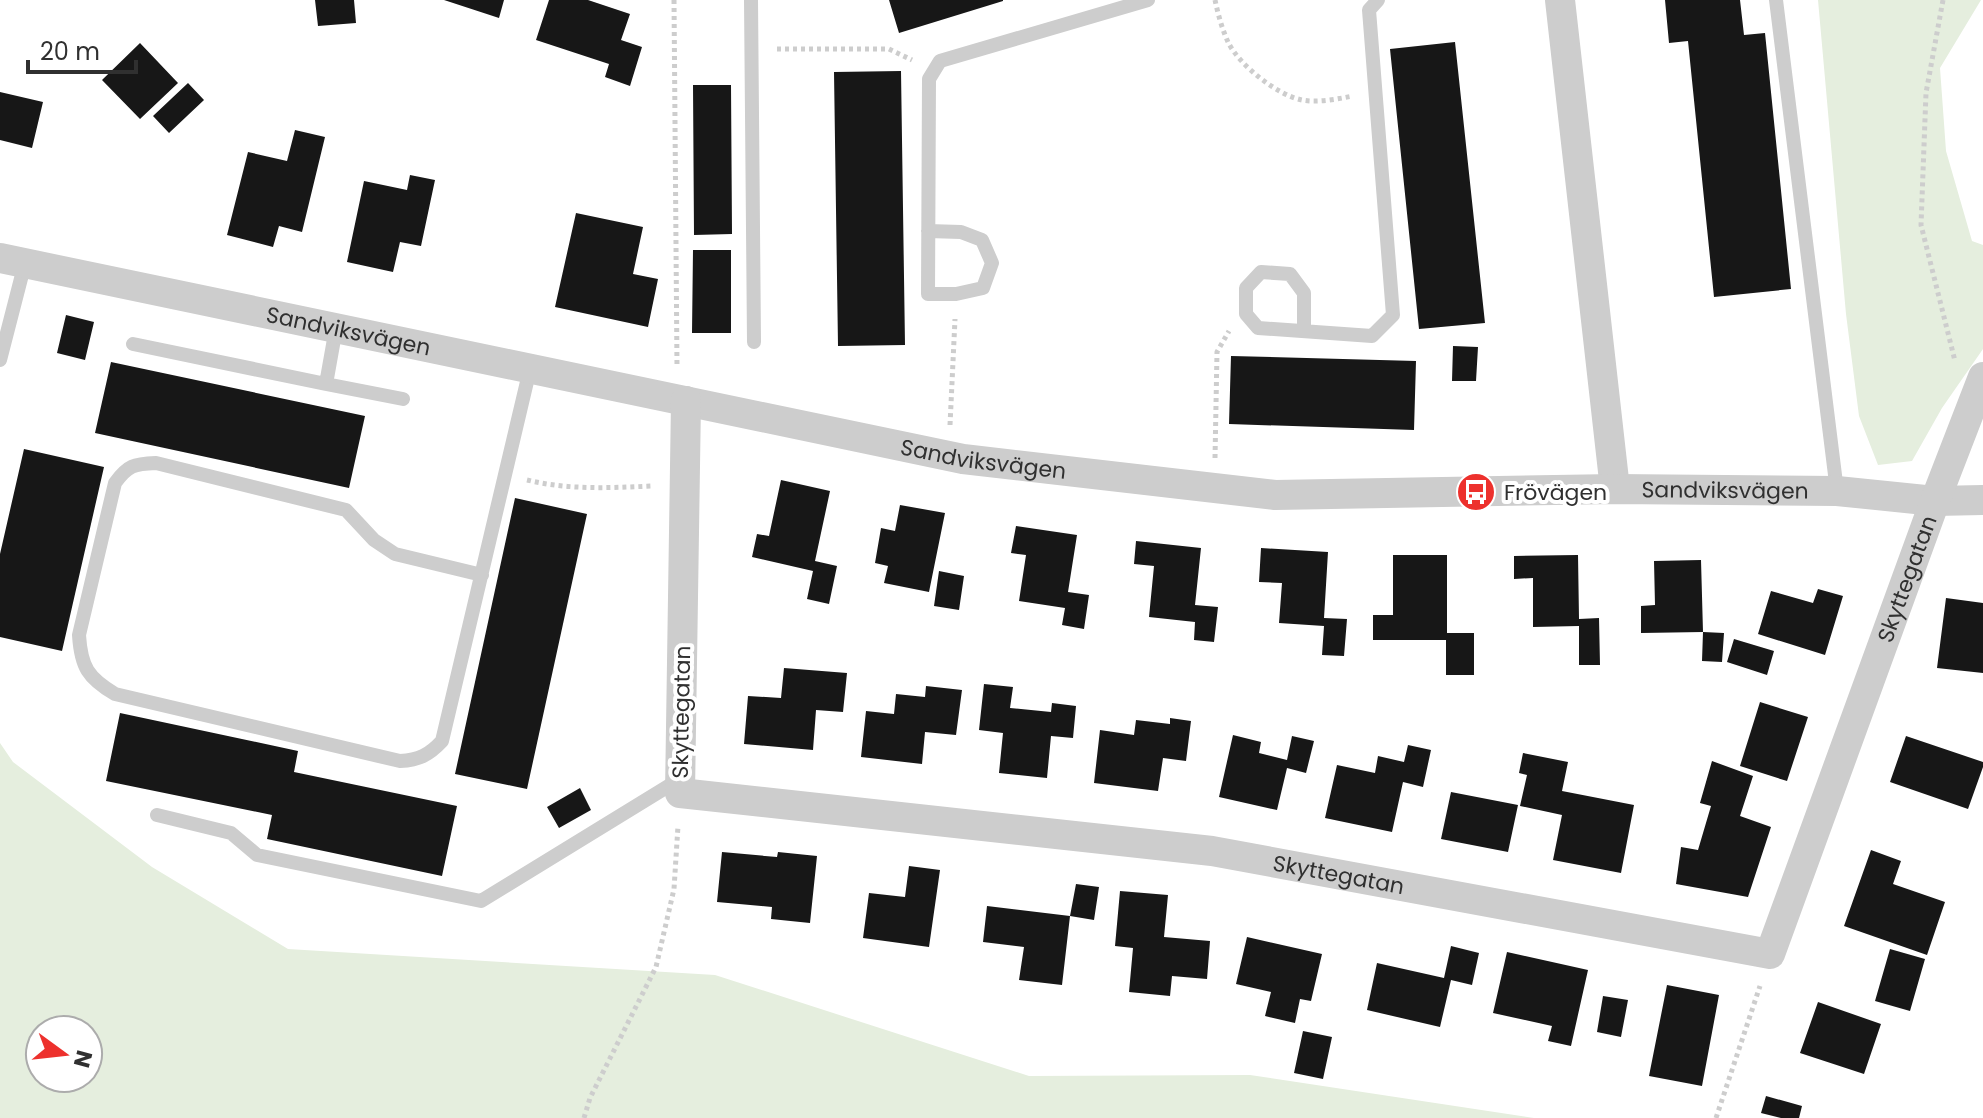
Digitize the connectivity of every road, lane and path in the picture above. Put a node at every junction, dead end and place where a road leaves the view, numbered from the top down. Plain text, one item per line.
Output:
1 (674, 0) edge
2 (751, 0) edge
3 (1148, 0) edge
4 (1215, 0) edge
5 (1378, 0) edge
6 (1560, 0) edge
7 (1776, 0) edge
8 (1943, 0) edge
9 (752, 49) junction
10 (934, 70) junction
11 (1376, 93) junction
12 (928, 231) junction
13 (12, 261) edge
14 (956, 294) junction
15 (336, 328) junction
16 (1258, 328) junction
17 (1304, 331) junction
18 (754, 342) dead end
19 (133, 344) dead end
20 (0, 360) edge
21 (530, 369) junction
22 (1983, 377) edge
23 (326, 384) junction
24 (403, 399) dead end
25 (682, 400) junction
26 (1968, 415) junction
27 (949, 456) junction
28 (505, 475) junction
29 (685, 485) junction
30 (1214, 488) junction
31 (1615, 489) junction
32 (1837, 491) junction
33 (1983, 500) edge
34 (1935, 501) junction
35 (482, 575) junction
36 (680, 786) junction
37 (157, 815) dead end
38 (1770, 954) junction
39 (584, 1118) edge
40 (1716, 1118) edge

1 - 25 path
2 - 9 lane
3 - 10 lane
4 - 11 path
5 - 11 lane
6 - 31 street
7 - 32 lane
8 - 26 path
9 - 10 path
9 - 18 lane
10 - 12 lane
11 - 17 lane
12 - 14 lane
12 - 14 lane
13 - 15 street, Sandviksvägen
13 - 20 lane
14 - 27 path
15 - 21 street, Sandviksvägen
15 - 23 lane
16 - 17 lane
16 - 17 lane
16 - 30 path
19 - 23 lane
21 - 25 street, Sandviksvägen
21 - 28 lane
22 - 26 street, Skyttegatan
23 - 24 lane
25 - 27 street, Sandviksvägen
25 - 29 street, Skyttegatan
26 - 34 street, Skyttegatan
27 - 30 street, Sandviksvägen
28 - 29 path
28 - 35 lane
29 - 36 street, Skyttegatan
30 - 31 street, Sandviksvägen
31 - 32 street, Sandviksvägen
32 - 34 street, Sandviksvägen
33 - 34 street, Sandviksvägen
34 - 38 street, Skyttegatan
35 - 35 lane
36 - 37 lane
36 - 38 street, Skyttegatan
36 - 39 path
38 - 40 path

